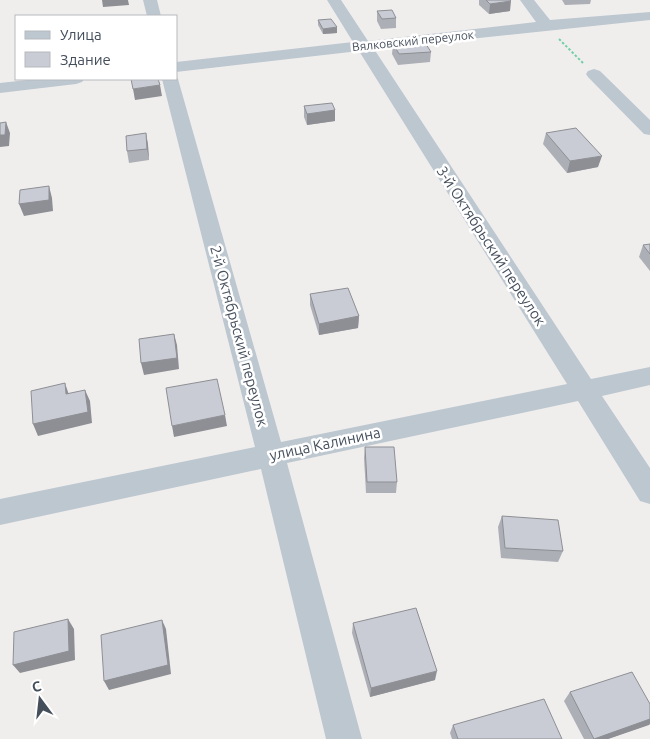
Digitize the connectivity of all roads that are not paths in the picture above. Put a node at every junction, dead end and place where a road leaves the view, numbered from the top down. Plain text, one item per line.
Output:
1 (150, 0) edge
2 (334, 0) edge
3 (527, 0) edge
4 (154, 15) edge
5 (650, 16) edge
6 (547, 26) junction
7 (363, 46) junction
8 (178, 67) edge
9 (594, 74) road end
10 (68, 80) edge
11 (170, 80) edge
12 (0, 88) edge
13 (650, 130) edge
14 (650, 376) edge
15 (583, 390) junction
16 (271, 455) junction
17 (650, 492) edge
18 (0, 512) edge
19 (344, 739) edge

1 - 4 street
2 - 7 street, 3-й Октябрьский переулок
3 - 6 street
5 - 6 street, Вялковский переулок
6 - 7 street, Вялковский переулок
7 - 8 street, Вялковский переулок
7 - 15 street, 3-й Октябрьский переулок
9 - 13 street
10 - 12 street
11 - 16 street, 2-й Октябрьский переулок
14 - 15 street, улица Калинина
15 - 16 street, улица Калинина
15 - 17 street, 3-й Октябрьский переулок
16 - 18 street, улица Калинина
16 - 19 street, 2-й Октябрьский переулок

